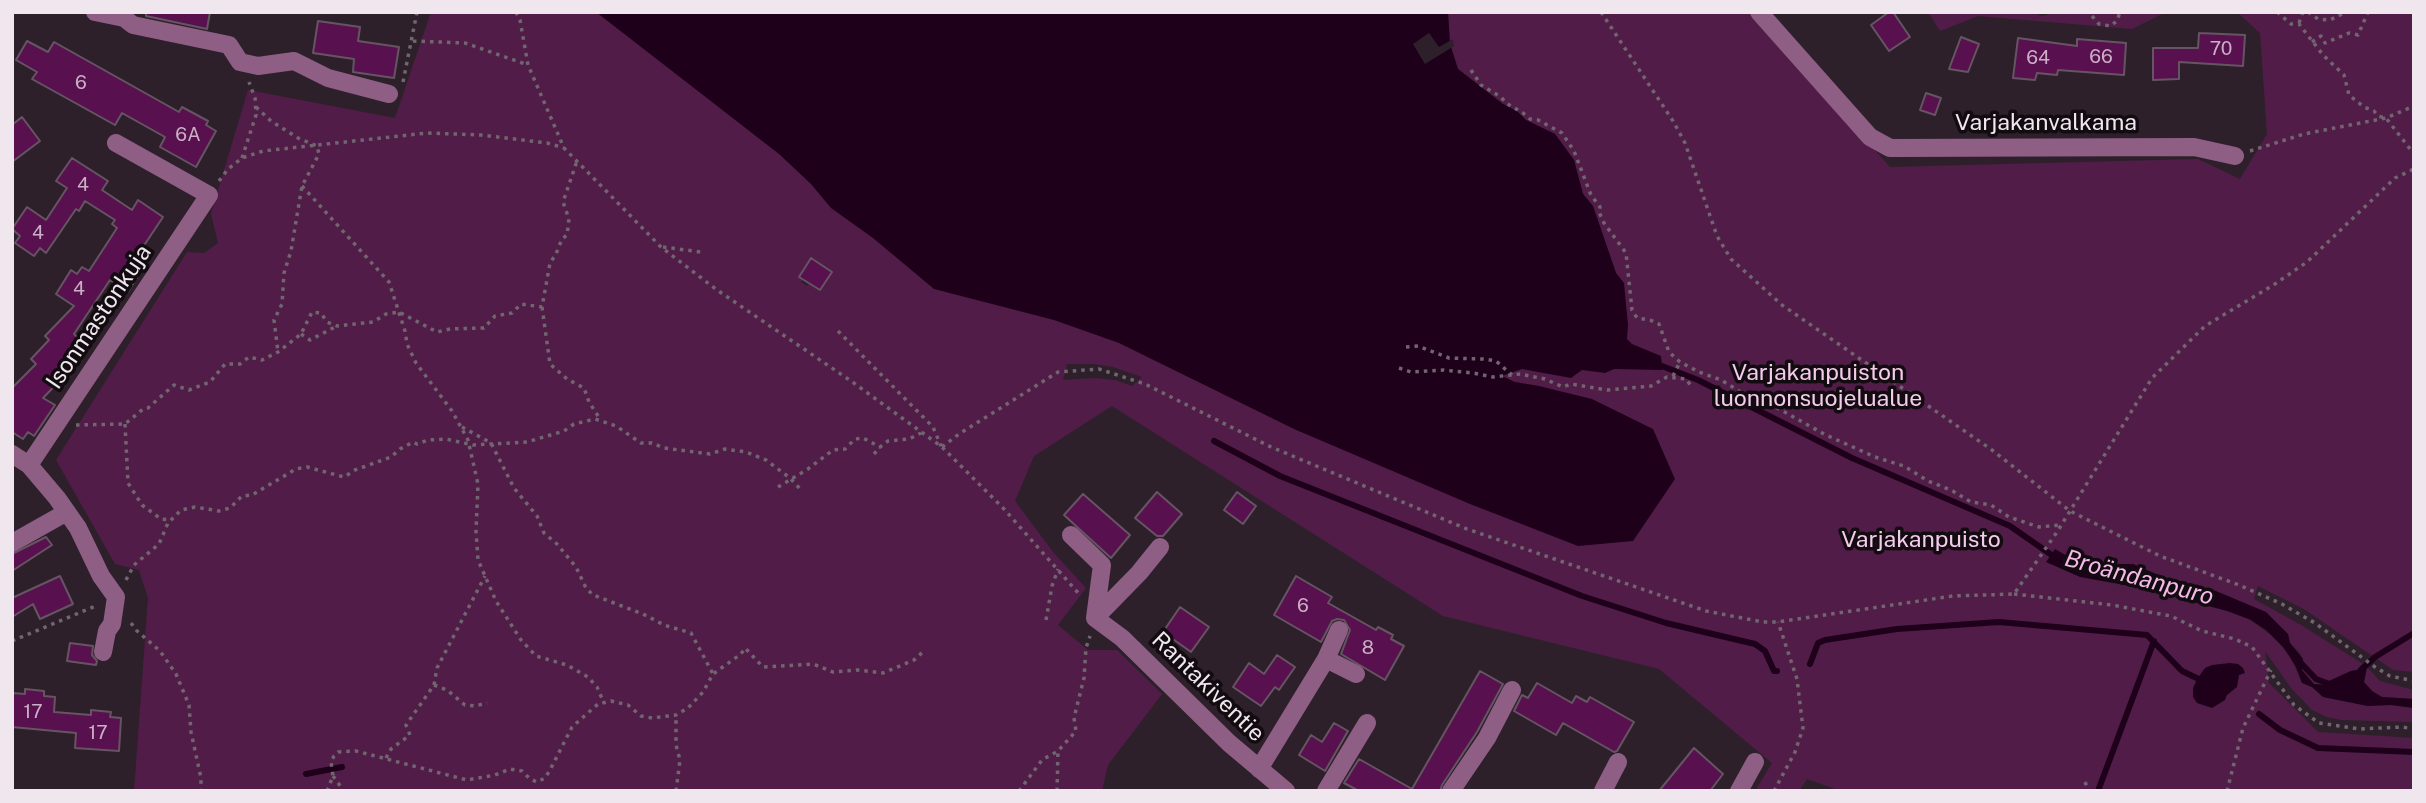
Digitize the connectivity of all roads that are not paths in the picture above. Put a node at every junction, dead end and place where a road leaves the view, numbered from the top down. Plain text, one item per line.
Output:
1 (95, 12) edge
2 (1759, 12) edge
3 (389, 94) road end
4 (116, 143) dead end
5 (2235, 156) road end
6 (19, 463) edge
7 (67, 512) junction
8 (1071, 535) dead end
9 (12, 543) edge
10 (1160, 547) dead end
11 (1095, 618) junction
12 (1339, 630) dead end
13 (103, 652) dead end
14 (1326, 659) junction
15 (1356, 674) dead end
16 (1512, 690) dead end
17 (1367, 723) dead end
18 (1618, 762) dead end
19 (1755, 762) dead end
20 (1259, 769) junction
21 (1286, 791) edge
22 (1326, 791) edge
23 (1451, 791) edge
24 (1603, 791) edge
25 (1739, 791) edge

1 - 3 street
2 - 5 street, Varjakanvalkama
4 - 6 street, Isonmastonkuja
6 - 7 street
7 - 9 street
7 - 13 street
8 - 11 street
10 - 11 street
11 - 20 street, Rantakiventie
12 - 14 street
14 - 15 street
14 - 20 street
16 - 23 street
17 - 22 street
18 - 24 street
19 - 25 street
20 - 21 street, Rantakiventie

